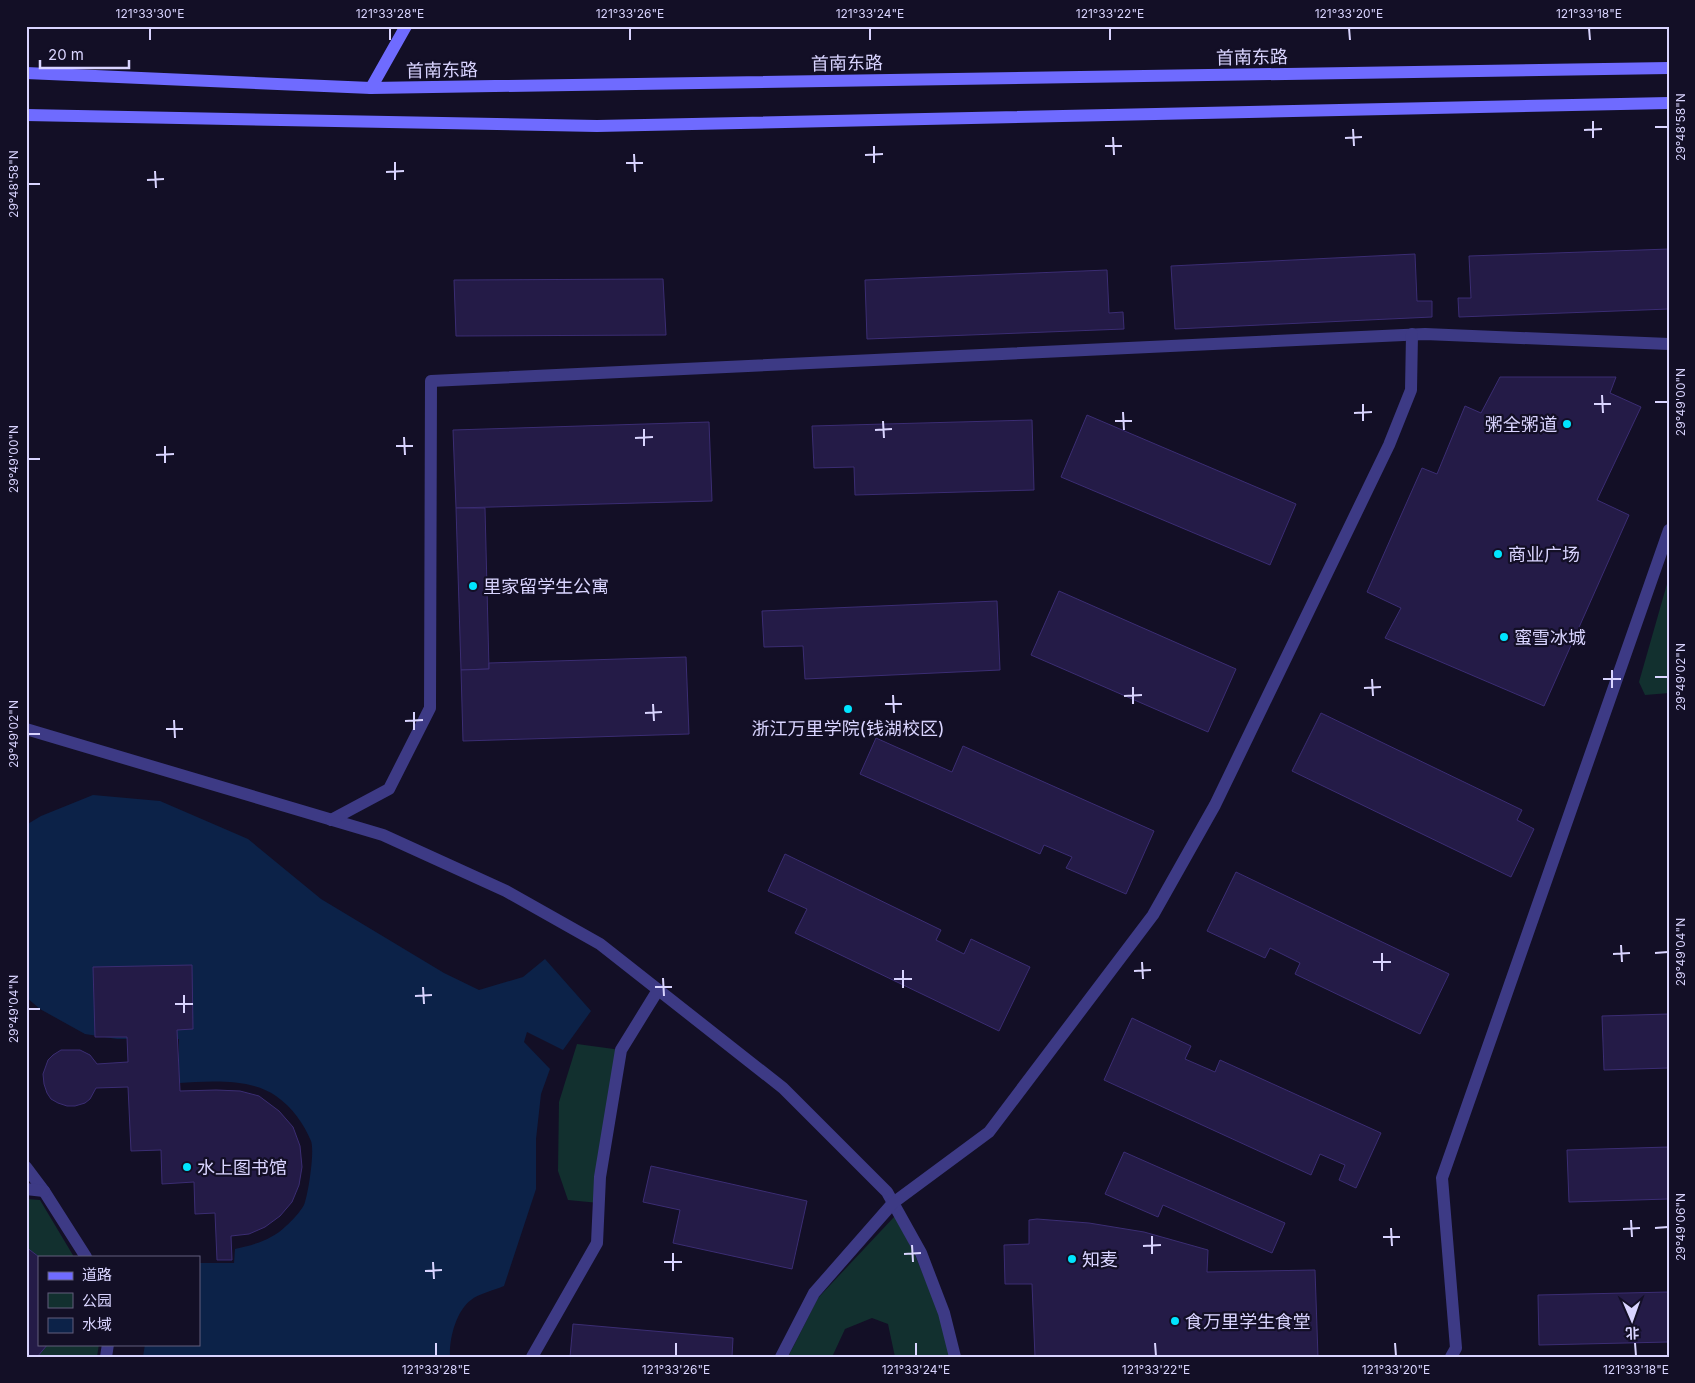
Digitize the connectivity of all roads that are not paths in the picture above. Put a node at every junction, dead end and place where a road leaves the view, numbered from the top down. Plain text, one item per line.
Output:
1 (406, 26) edge
2 (1669, 68) edge
3 (26, 72) edge
4 (371, 88) junction
5 (1669, 103) edge
6 (26, 115) edge
7 (1412, 334) junction
8 (1669, 344) edge
9 (1669, 530) edge
10 (26, 729) edge
11 (331, 820) junction
12 (658, 990) junction
13 (26, 1167) edge
14 (26, 1190) edge
15 (44, 1191) junction
16 (893, 1203) junction
17 (85, 1256) edge
18 (532, 1357) edge
19 (781, 1357) edge
20 (955, 1357) edge
21 (1451, 1357) edge

1 - 4 main road
2 - 4 main road, 首南东路
3 - 4 main road, 首南东路
5 - 6 main road
7 - 8 lane
7 - 11 lane
7 - 16 lane
9 - 21 lane
10 - 11 lane
11 - 12 lane
12 - 16 lane
12 - 18 lane
13 - 15 lane
14 - 15 lane
15 - 17 lane
16 - 19 lane
16 - 20 lane

